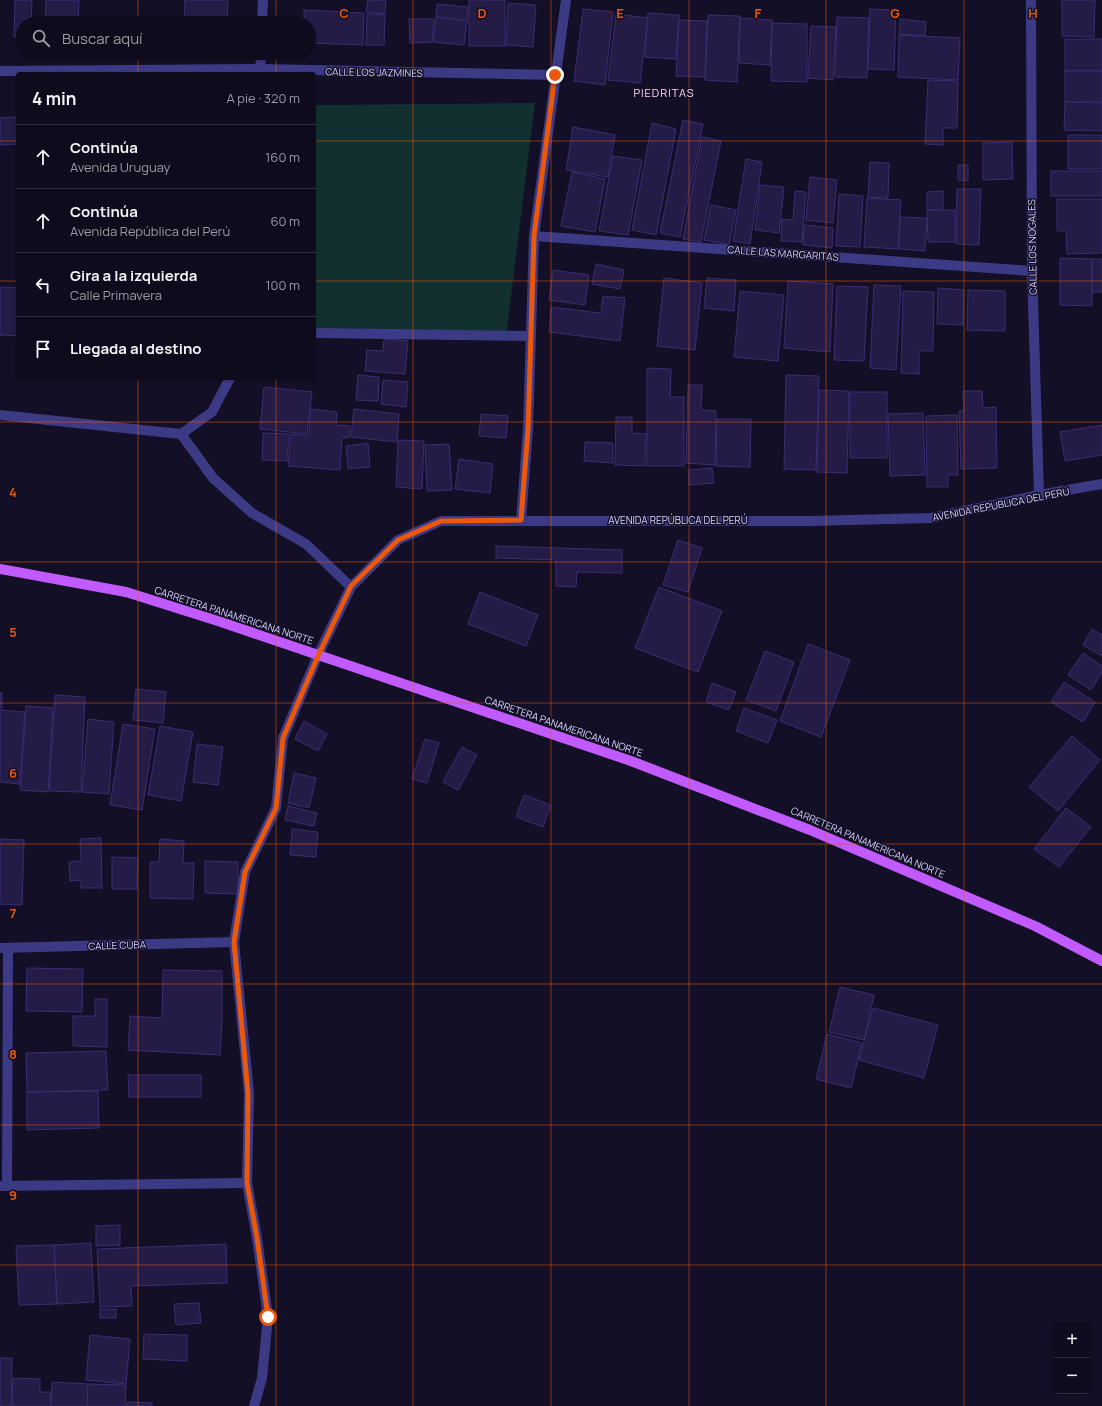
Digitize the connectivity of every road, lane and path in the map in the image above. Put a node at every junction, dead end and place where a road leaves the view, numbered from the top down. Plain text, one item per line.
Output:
1 (263, 0) edge
2 (566, 0) edge
3 (1031, 0) edge
4 (262, 16) edge
5 (261, 60) edge
6 (0, 71) edge
7 (260, 72) edge
8 (316, 73) edge
9 (555, 75) junction
10 (534, 236) junction
11 (1032, 271) junction
12 (316, 333) edge
13 (531, 336) junction
14 (229, 380) edge
15 (0, 415) edge
16 (181, 434) junction
17 (1102, 484) edge
18 (1039, 495) junction
19 (521, 520) junction
20 (0, 569) edge
21 (351, 586) junction
22 (318, 656) junction
23 (234, 942) junction
24 (4, 948) edge
25 (1102, 961) edge
26 (247, 1183) junction
27 (4, 1186) edge
28 (254, 1406) edge

1 - 4 street
2 - 9 street
3 - 11 street, CALLE LOS NOGALES
5 - 7 street
6 - 7 street, CALLE LOS JAZMINES
8 - 9 street, CALLE LOS JAZMINES
9 - 10 street
10 - 11 street, CALLE LAS MARGARITAS
10 - 13 street
11 - 18 street, CALLE LOS NOGALES
12 - 13 street
13 - 19 street
14 - 16 street
15 - 16 street
16 - 21 street
17 - 18 street, AVENIDA REPÚBLICA DEL PERÚ
18 - 19 street, AVENIDA REPÚBLICA DEL PERÚ
19 - 21 street, AVENIDA REPÚBLICA DEL PERÚ
20 - 22 main road, CARRETERA PANAMERICANA NORTE
21 - 22 street, AVENIDA REPÚBLICA DEL PERÚ
22 - 23 street, AVENIDA REPÚBLICA DEL PERÚ
22 - 25 main road, CARRETERA PANAMERICANA NORTE
23 - 24 street, CALLE CUBA
23 - 26 street, AVENIDA REPÚBLICA DEL PERÚ
24 - 27 street
26 - 27 street
26 - 28 street, AVENIDA REPÚBLICA DEL PERÚ

